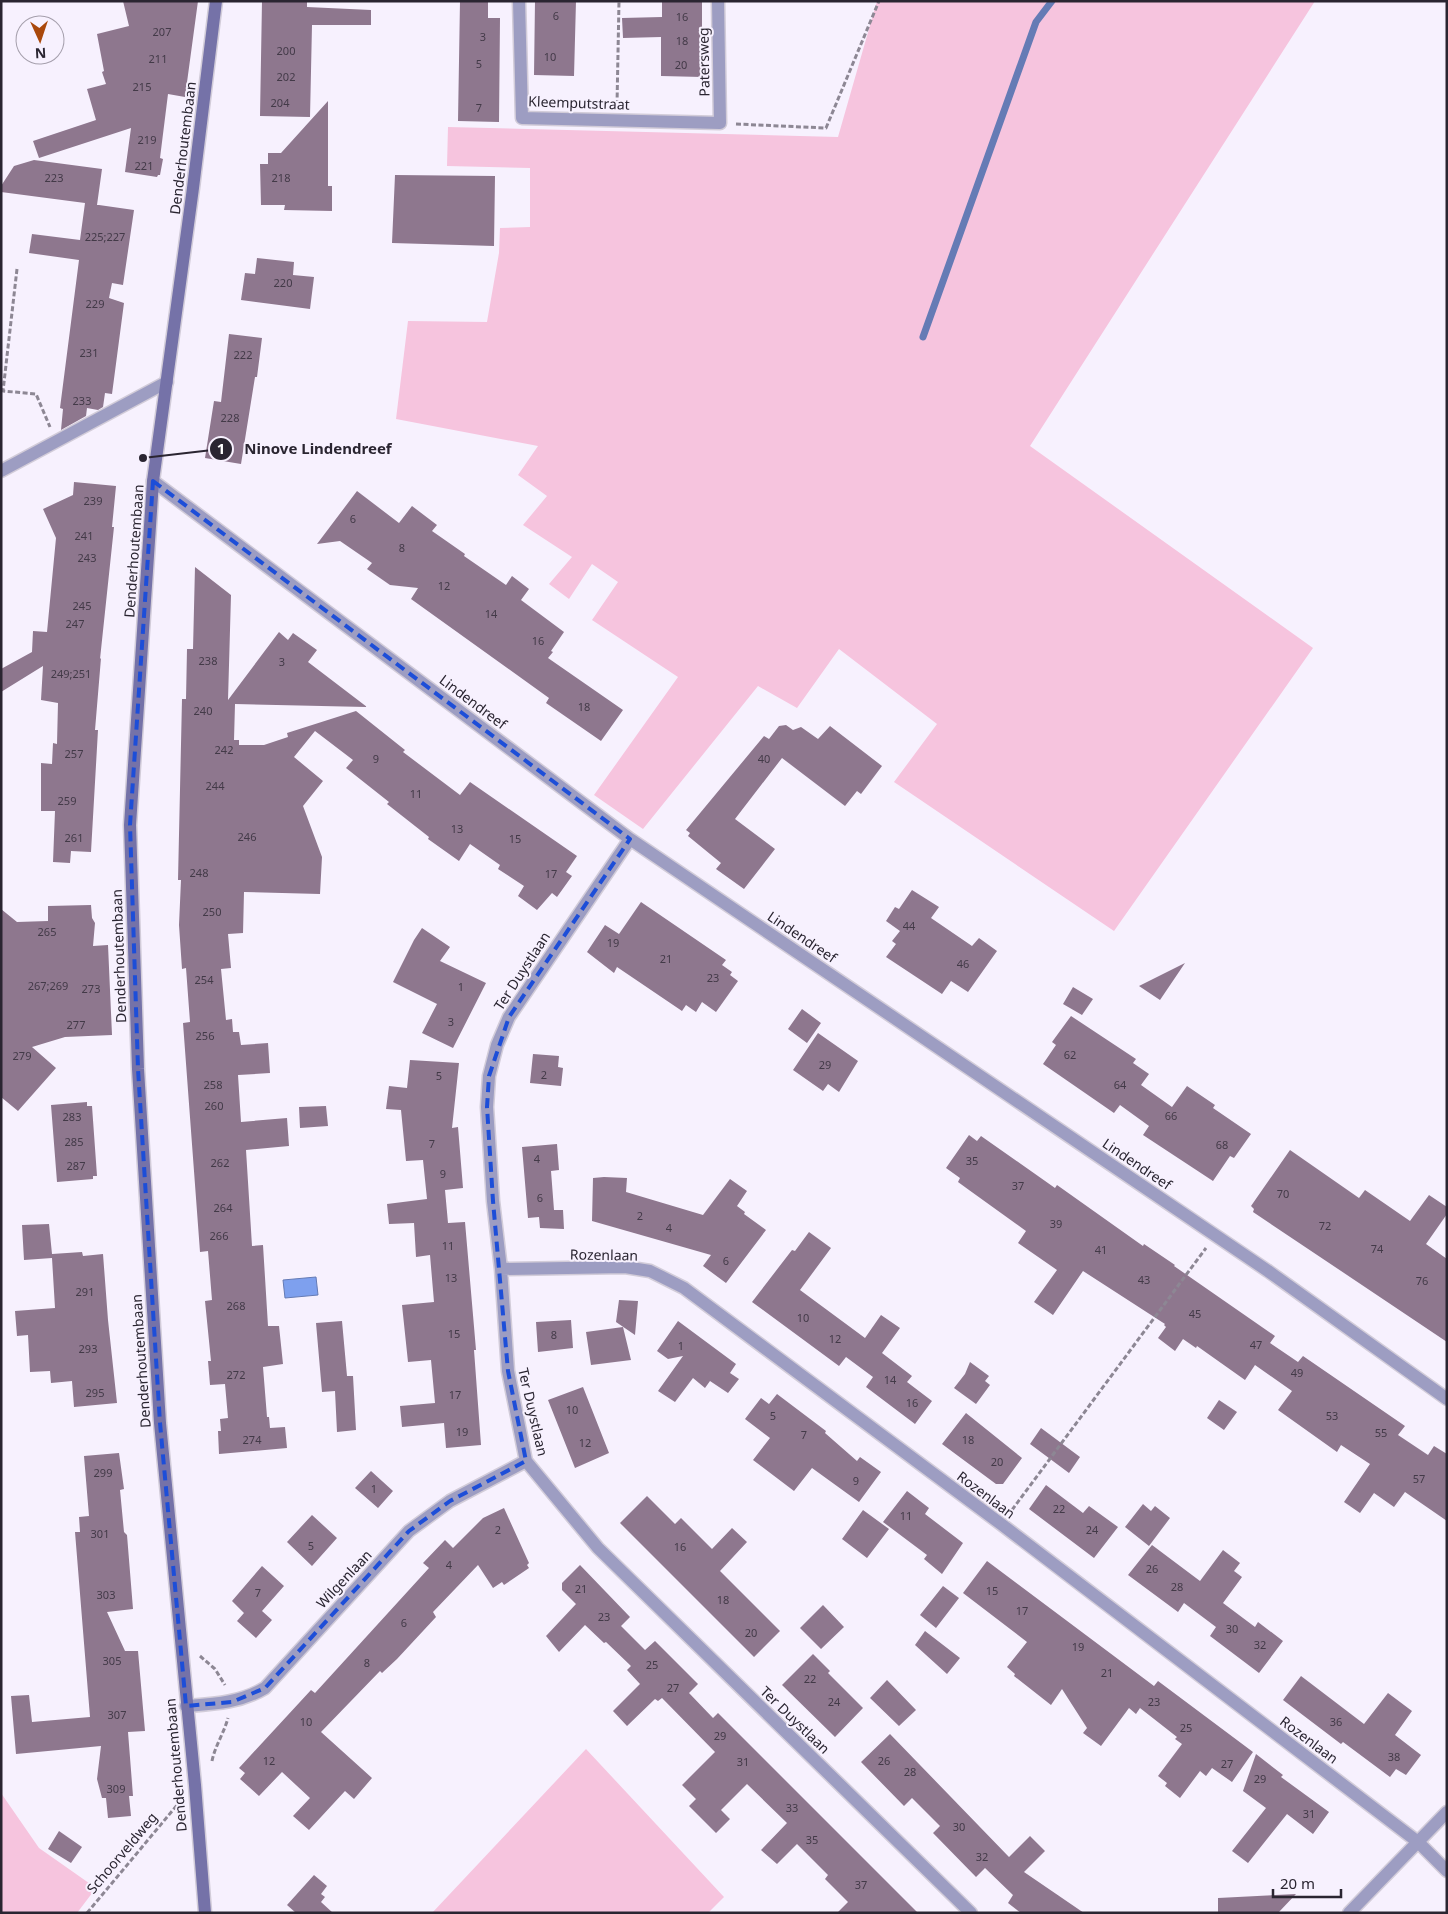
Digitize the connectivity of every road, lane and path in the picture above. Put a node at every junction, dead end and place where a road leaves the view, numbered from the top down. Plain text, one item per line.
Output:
1 (216, 1) edge
2 (519, 1) edge
3 (619, 1) edge
4 (718, 1) edge
5 (879, 1) edge
6 (617, 120) junction
7 (720, 123) junction
8 (17, 269) dead end
9 (166, 382) junction
10 (57, 442) junction
11 (1, 471) edge
12 (153, 481) junction
13 (630, 839) junction
14 (1215, 1236) junction
15 (501, 1270) junction
16 (1447, 1399) edge
17 (526, 1461) junction
18 (1001, 1524) junction
19 (186, 1706) junction
20 (195, 1785) junction
21 (1447, 1812) edge
22 (1418, 1842) junction
23 (1447, 1871) edge
24 (87, 1913) edge
25 (205, 1913) edge
26 (971, 1913) edge
27 (1349, 1913) edge

1 - 9 street, Denderhoutembaan
2 - 6 street, Kleemputstraat
3 - 6 path
4 - 7 street, Patersweg
5 - 7 path
6 - 7 street, Kleemputstraat
8 - 10 path
9 - 10 street
9 - 12 street, Denderhoutembaan
10 - 11 street
12 - 13 street, Lindendreef
12 - 19 street, Denderhoutembaan
13 - 14 street, Lindendreef
13 - 15 street, Ter Duystlaan
14 - 16 street, Lindendreef
14 - 18 path
15 - 17 street, Ter Duystlaan
15 - 18 street, Rozenlaan
17 - 19 street, Wilgenlaan
17 - 26 street, Ter Duystlaan
18 - 22 street, Rozenlaan
19 - 20 street, Denderhoutembaan
20 - 24 path, Schoorveldweg
20 - 25 street, Denderhoutembaan
21 - 22 street
22 - 23 street, Rozenlaan
22 - 27 street

